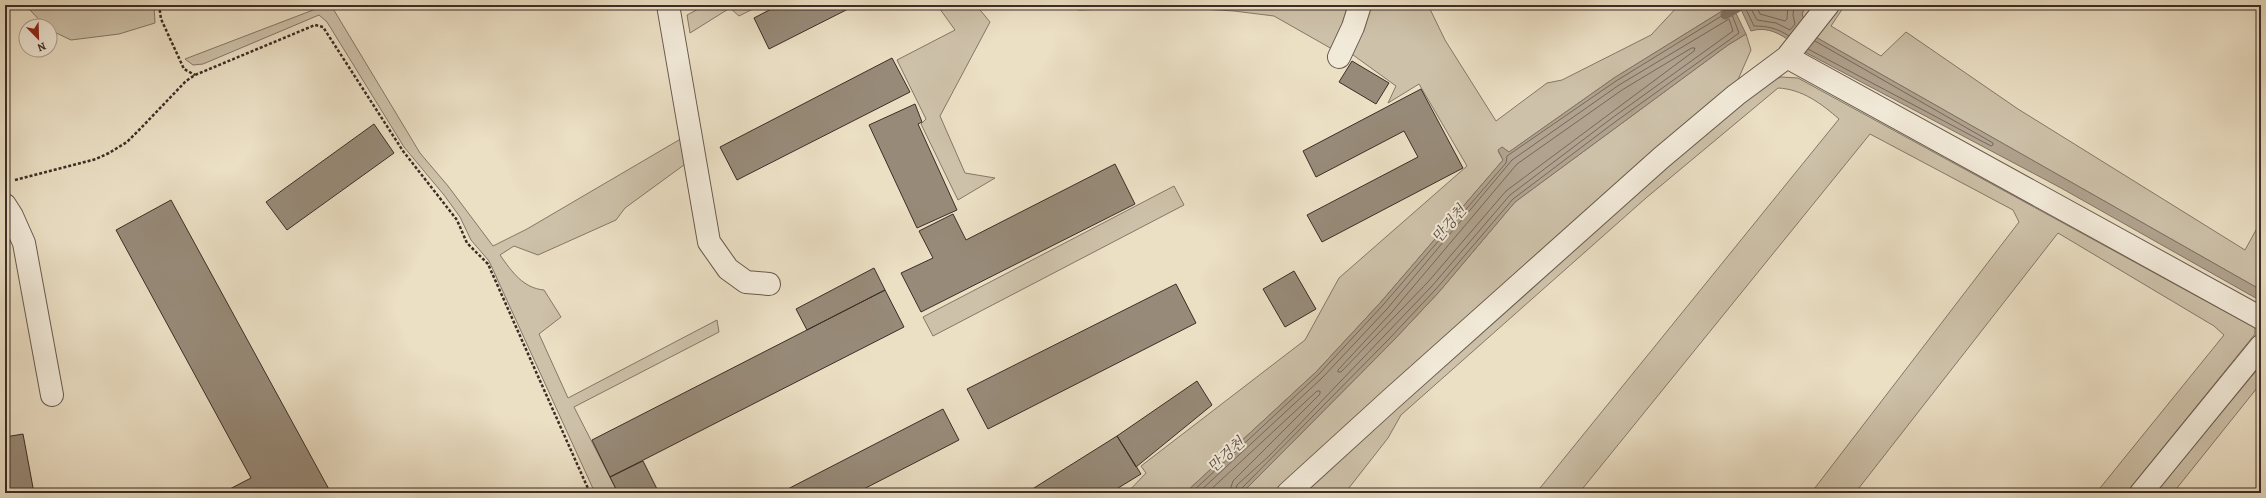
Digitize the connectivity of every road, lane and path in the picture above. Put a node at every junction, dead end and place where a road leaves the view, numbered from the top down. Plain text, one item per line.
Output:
1 (159, 5) edge
2 (668, 5) edge
3 (1360, 5) edge
4 (1828, 5) edge
5 (1339, 57) dead end
6 (1787, 57) junction
7 (195, 75) junction
8 (12, 180) dead end
9 (5, 206) edge
10 (769, 284) dead end
11 (2261, 318) edge
12 (2261, 346) edge
13 (52, 395) dead end
14 (590, 493) edge
15 (1288, 493) edge
16 (2141, 493) edge

1 - 7 path
2 - 10 street
3 - 5 street
4 - 6 street
6 - 11 street
6 - 15 street
7 - 8 path
7 - 14 path
9 - 13 street
12 - 16 street

